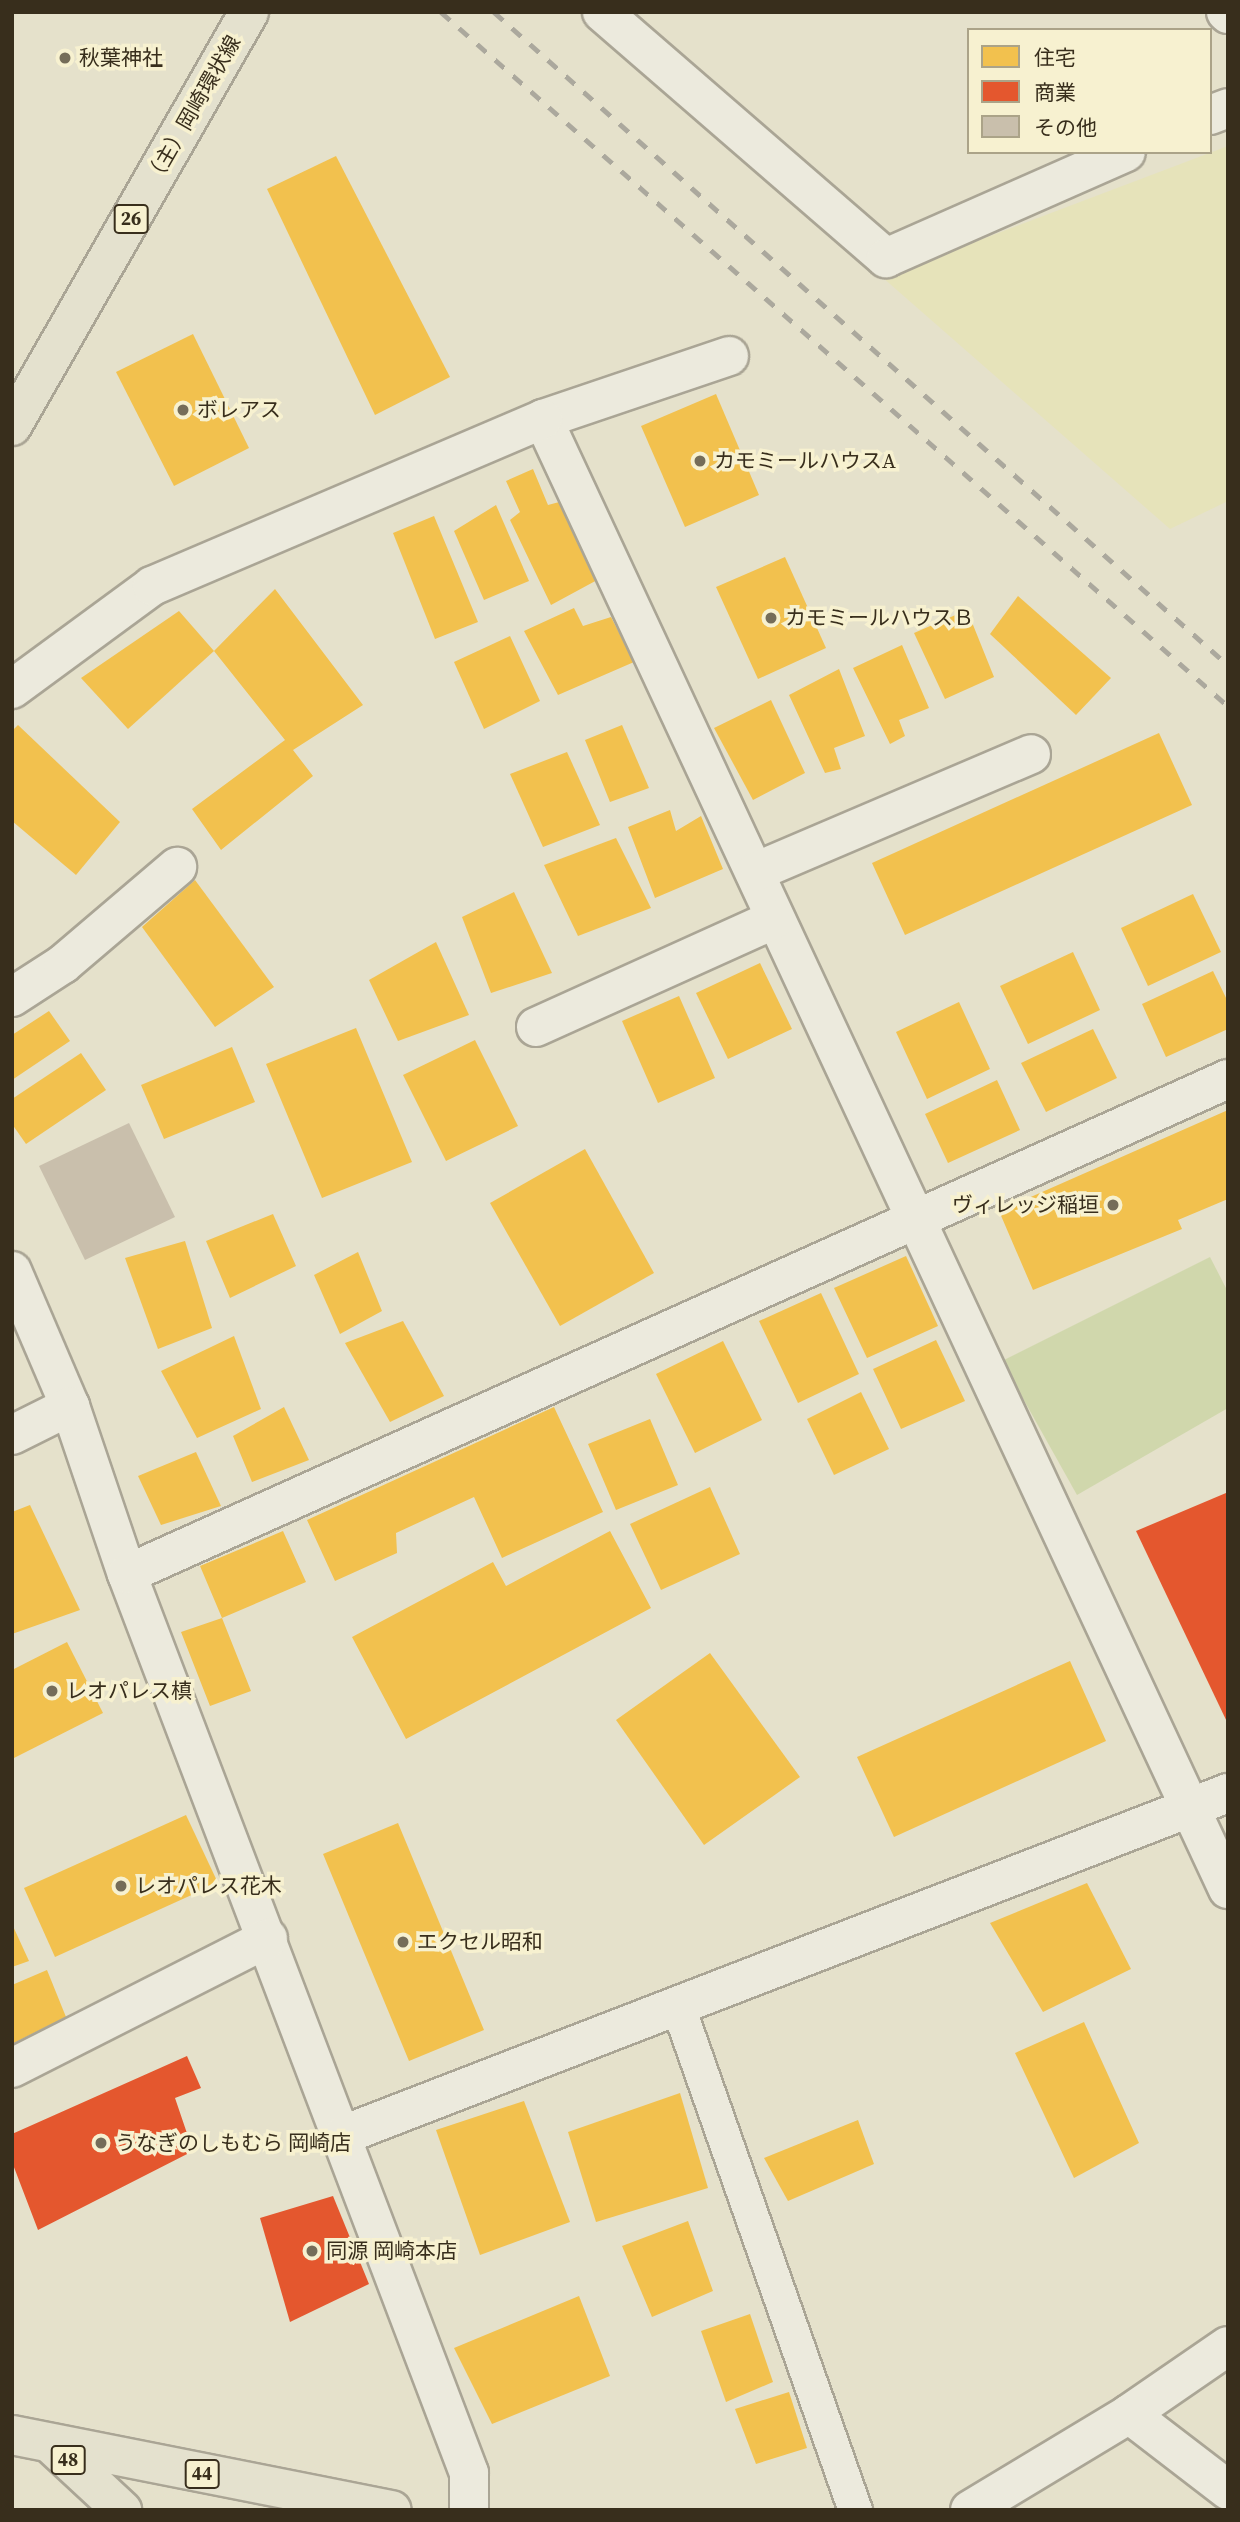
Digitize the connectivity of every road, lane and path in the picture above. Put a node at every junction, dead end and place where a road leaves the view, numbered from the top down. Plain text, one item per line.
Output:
1 (249, 12) edge
2 (602, 12) edge
3 (1228, 107) edge
4 (1212, 114) edge
5 (1121, 154) edge
6 (729, 356) dead end
7 (543, 419) junction
8 (12, 426) edge
9 (12, 689) edge
10 (1031, 754) dead end
11 (177, 867) dead end
12 (755, 872) junction
13 (775, 919) junction
14 (12, 997) edge
15 (536, 1027) dead end
16 (1228, 1079) edge
17 (917, 1215) junction
18 (12, 1271) edge
19 (70, 1406) junction
20 (12, 1435) edge
21 (127, 1574) junction
22 (1228, 1793) edge
23 (1190, 1809) junction
24 (1228, 1889) edge
25 (268, 1938) junction
26 (677, 2004) junction
27 (12, 2068) edge
28 (344, 2135) junction
29 (1228, 2346) edge
30 (12, 2413) edge
31 (1129, 2414) junction
32 (12, 2435) edge
33 (53, 2445) junction
34 (1228, 2490) edge
35 (122, 2510) edge
36 (391, 2510) edge
37 (469, 2510) edge
38 (855, 2510) edge
39 (970, 2510) edge

1 - 8 main road, （主）岡崎環状線 / 26
2 - 5 street
3 - 4 street
6 - 7 street
7 - 9 street
7 - 12 street
10 - 12 street
11 - 14 street
12 - 13 street
13 - 15 street
13 - 17 street
16 - 17 street
17 - 21 street
17 - 23 street
18 - 19 street
19 - 20 street
19 - 21 street
21 - 25 street
22 - 23 street
23 - 24 street
23 - 26 street
25 - 27 street
25 - 28 street
26 - 28 street
26 - 38 lane
28 - 37 street
29 - 31 street
30 - 33 main road, 48
31 - 34 street
31 - 39 street
32 - 33 main road, 44
33 - 35 main road, 48
33 - 36 main road, 44

